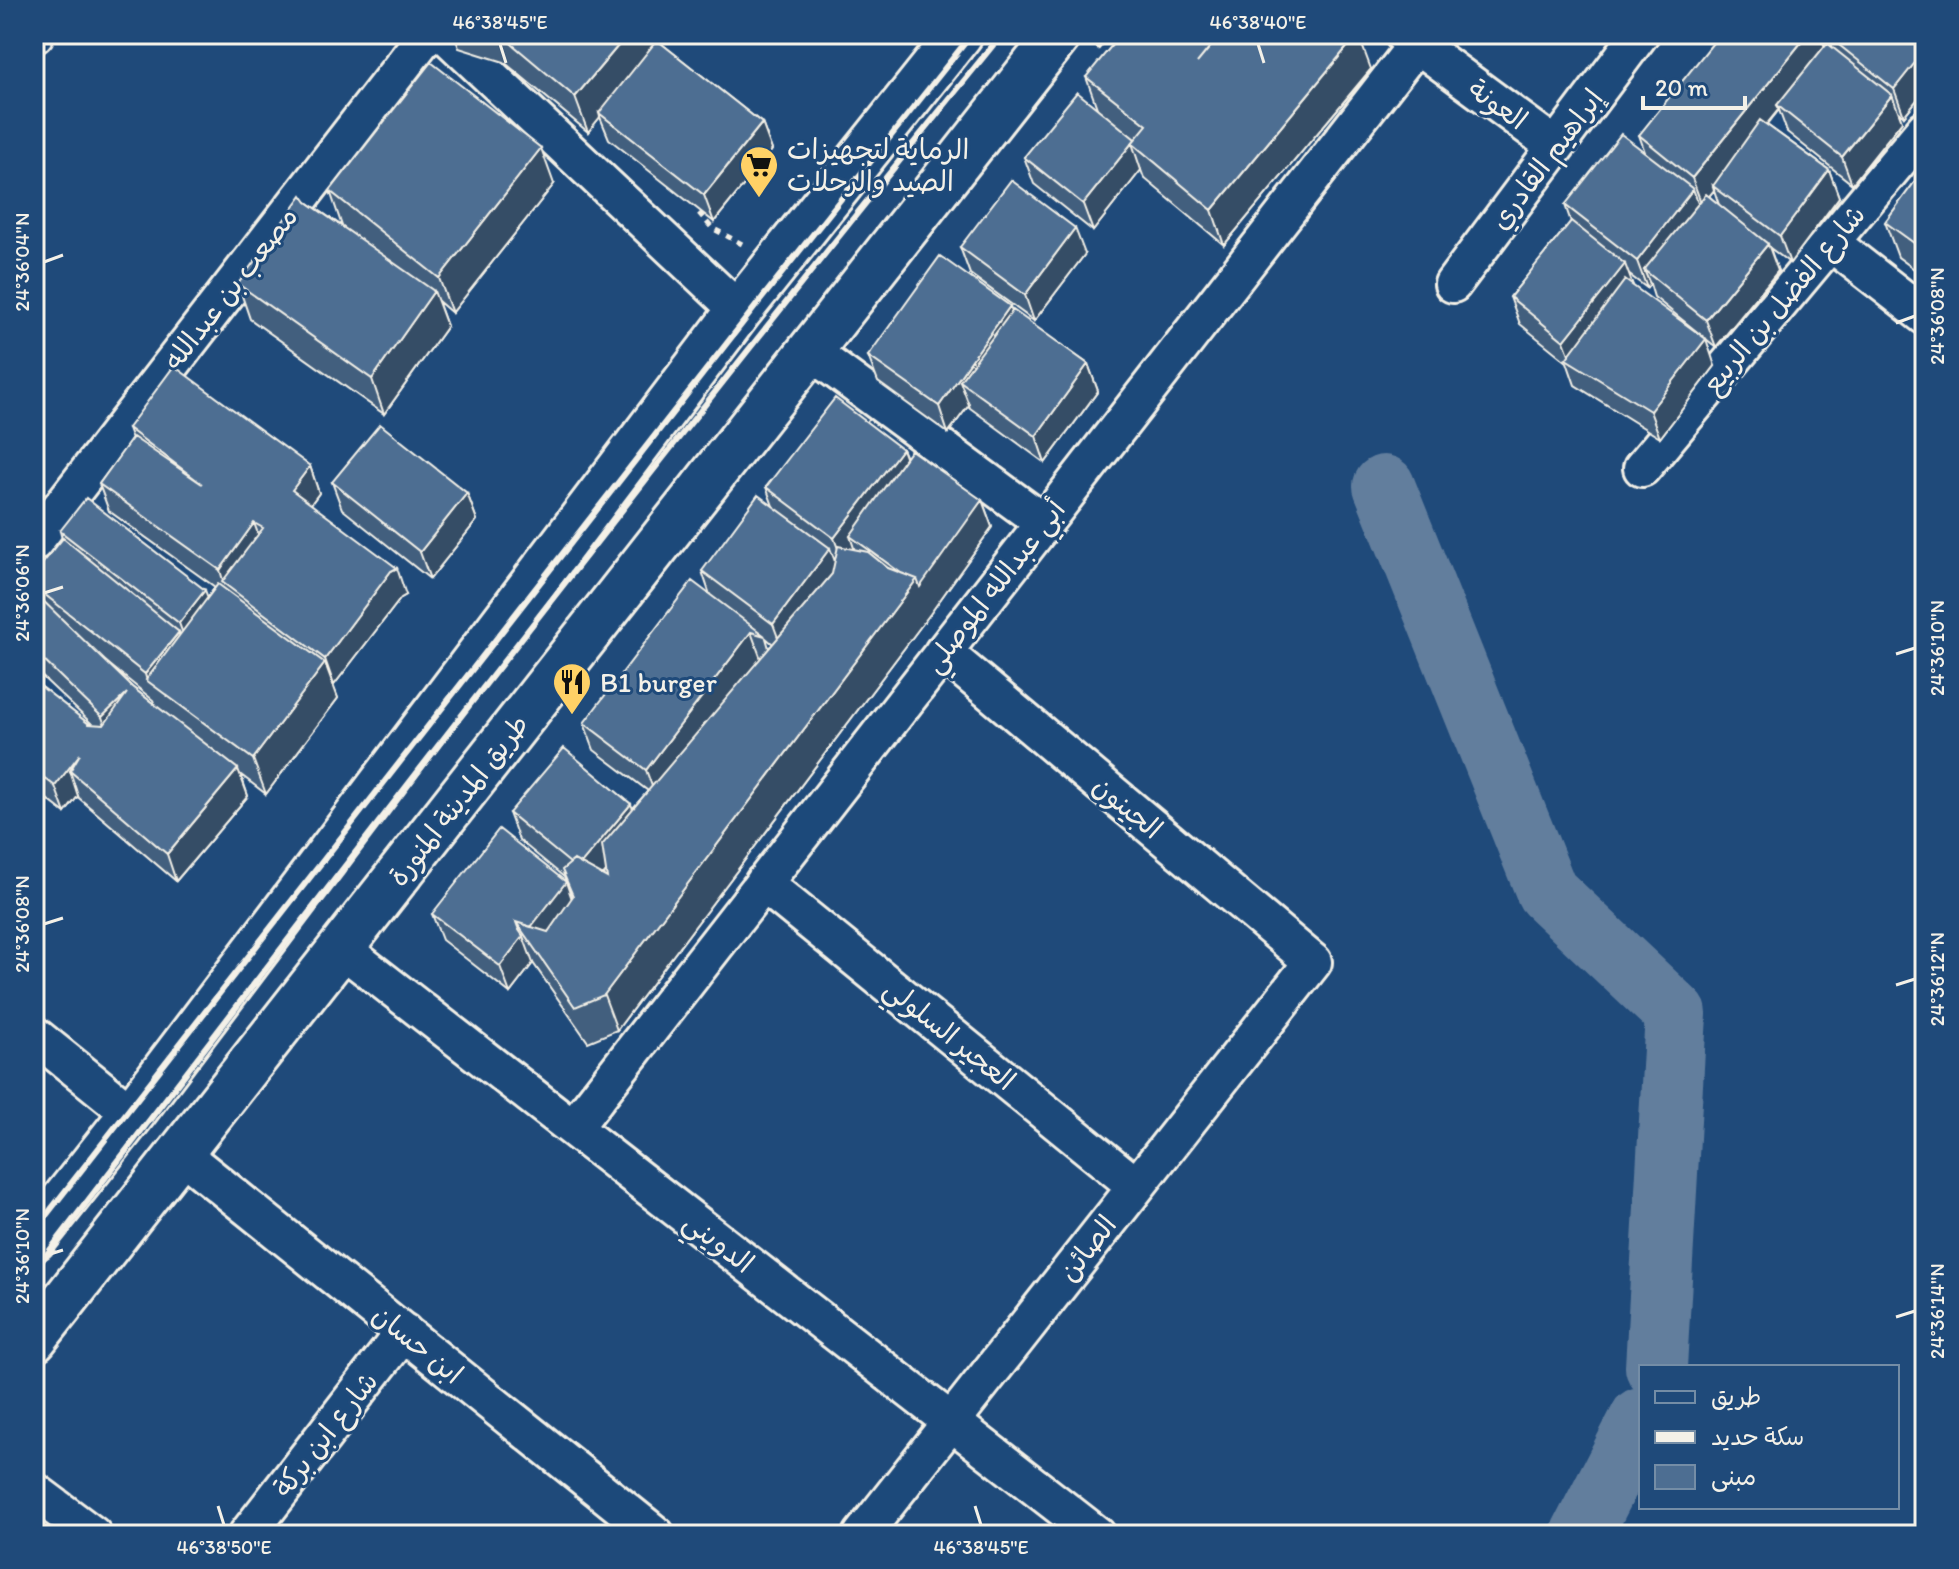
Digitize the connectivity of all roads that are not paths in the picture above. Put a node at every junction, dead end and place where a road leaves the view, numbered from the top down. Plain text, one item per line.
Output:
1 (427, 34) edge
2 (445, 34) edge
3 (960, 34) edge
4 (1059, 34) edge
5 (1640, 34) edge
6 (1410, 39) edge
7 (1925, 129) edge
8 (1555, 146) junction
9 (1830, 242) junction
10 (1453, 284) dead end
11 (739, 311) junction
12 (1925, 316) edge
13 (810, 351) junction
14 (1642, 468) dead end
15 (1044, 523) junction
16 (34, 542) edge
17 (943, 652) junction
18 (763, 883) junction
19 (341, 948) junction
20 (1313, 962) joint
21 (34, 1035) edge
22 (132, 1114) junction
23 (573, 1128) junction
24 (180, 1153) junction
25 (1136, 1186) junction
26 (34, 1238) edge
27 (404, 1332) junction
28 (34, 1339) edge
29 (951, 1422) junction
30 (34, 1491) edge
31 (93, 1535) edge
32 (247, 1535) edge
33 (656, 1535) edge
34 (862, 1535) edge
35 (1097, 1535) edge

1 - 16 street, مصعب بن عبدالله
2 - 11 street
3 - 11 main road
4 - 13 main road, طريق المدينة المنورة
5 - 8 street, إبراهيم القادري
6 - 8 street, العونة
6 - 15 street, أبي عبدالله الموصلي
7 - 9 street, شارع الفضل بن الربيع
8 - 10 street, إبراهيم القادري
9 - 12 street
9 - 14 street, شارع الفضل بن الربيع
11 - 22 main road
13 - 15 street
13 - 19 main road, طريق المدينة المنورة
15 - 17 street, أبي عبدالله الموصلي
17 - 18 street, أبي عبدالله الموصلي
17 - 20 street, الجينون
18 - 23 street, أبي عبدالله الموصلي
18 - 25 street, العجير السلولي
19 - 23 street, الدويني
19 - 24 main road, طريق المدينة المنورة
20 - 25 street, الصائن
21 - 22 street
22 - 26 main road
23 - 29 street, الدويني
24 - 27 street, ابن حسان
24 - 28 main road, طريق المدينة المنورة
25 - 29 street, الصائن
27 - 32 street, شارع ابن بركة
27 - 33 street, ابن حسان
29 - 34 street, الصائن
29 - 35 street, الدويني
30 - 31 street

